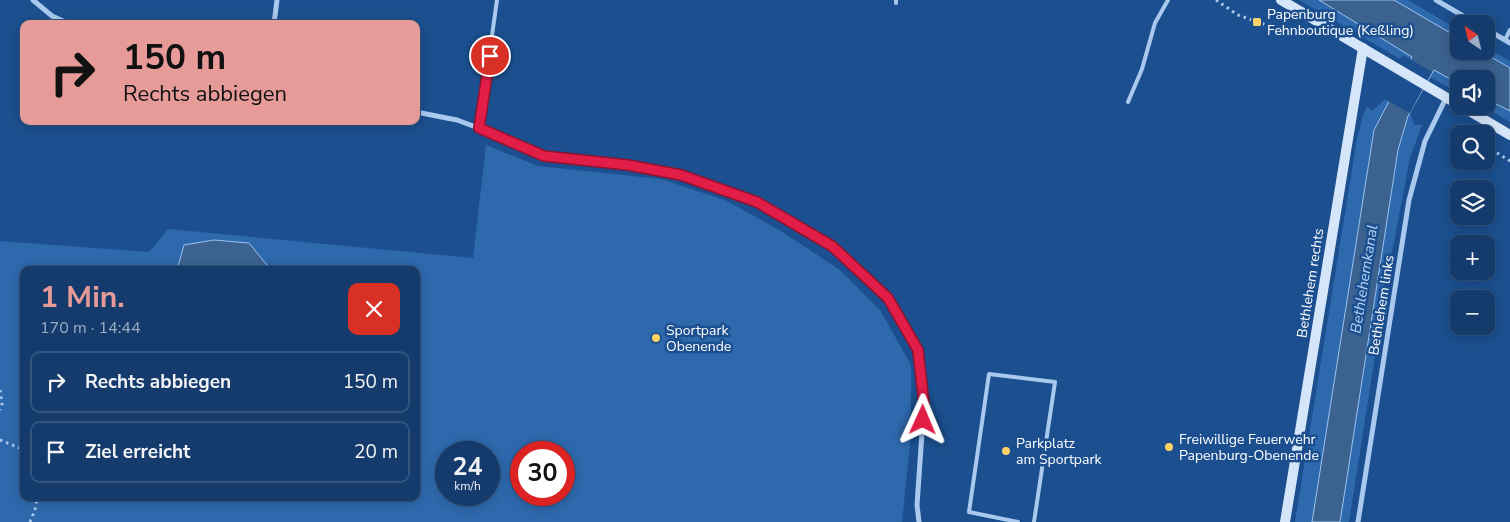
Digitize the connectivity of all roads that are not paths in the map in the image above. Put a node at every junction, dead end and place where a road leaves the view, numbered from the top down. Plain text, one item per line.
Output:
1 (33, 0) edge
2 (277, 0) edge
3 (496, 0) edge
4 (1168, 0) edge
5 (1281, 0) edge
6 (1436, 0) edge
7 (1462, 15) edge
8 (61, 20) edge
9 (274, 20) edge
10 (1510, 30) edge
11 (1495, 34) edge
12 (1504, 40) junction
13 (1510, 43) edge
14 (1363, 48) junction
15 (1446, 97) junction
16 (1450, 100) edge
17 (1128, 102) dead end
18 (420, 113) edge
19 (1475, 115) edge
20 (479, 128) junction
21 (1510, 136) edge
22 (919, 522) edge
23 (1018, 522) edge
24 (1034, 522) edge
25 (1285, 522) edge
26 (1358, 522) edge

1 - 8 street
2 - 9 street
3 - 20 lane
4 - 17 lane
5 - 14 street
6 - 7 street
10 - 12 lane
11 - 12 street
12 - 13 street
14 - 15 street
14 - 25 street, Bethlehem rechts
15 - 16 street
15 - 26 street, Bethlehem links
18 - 20 street
19 - 21 street
20 - 22 street
23 - 24 lane

